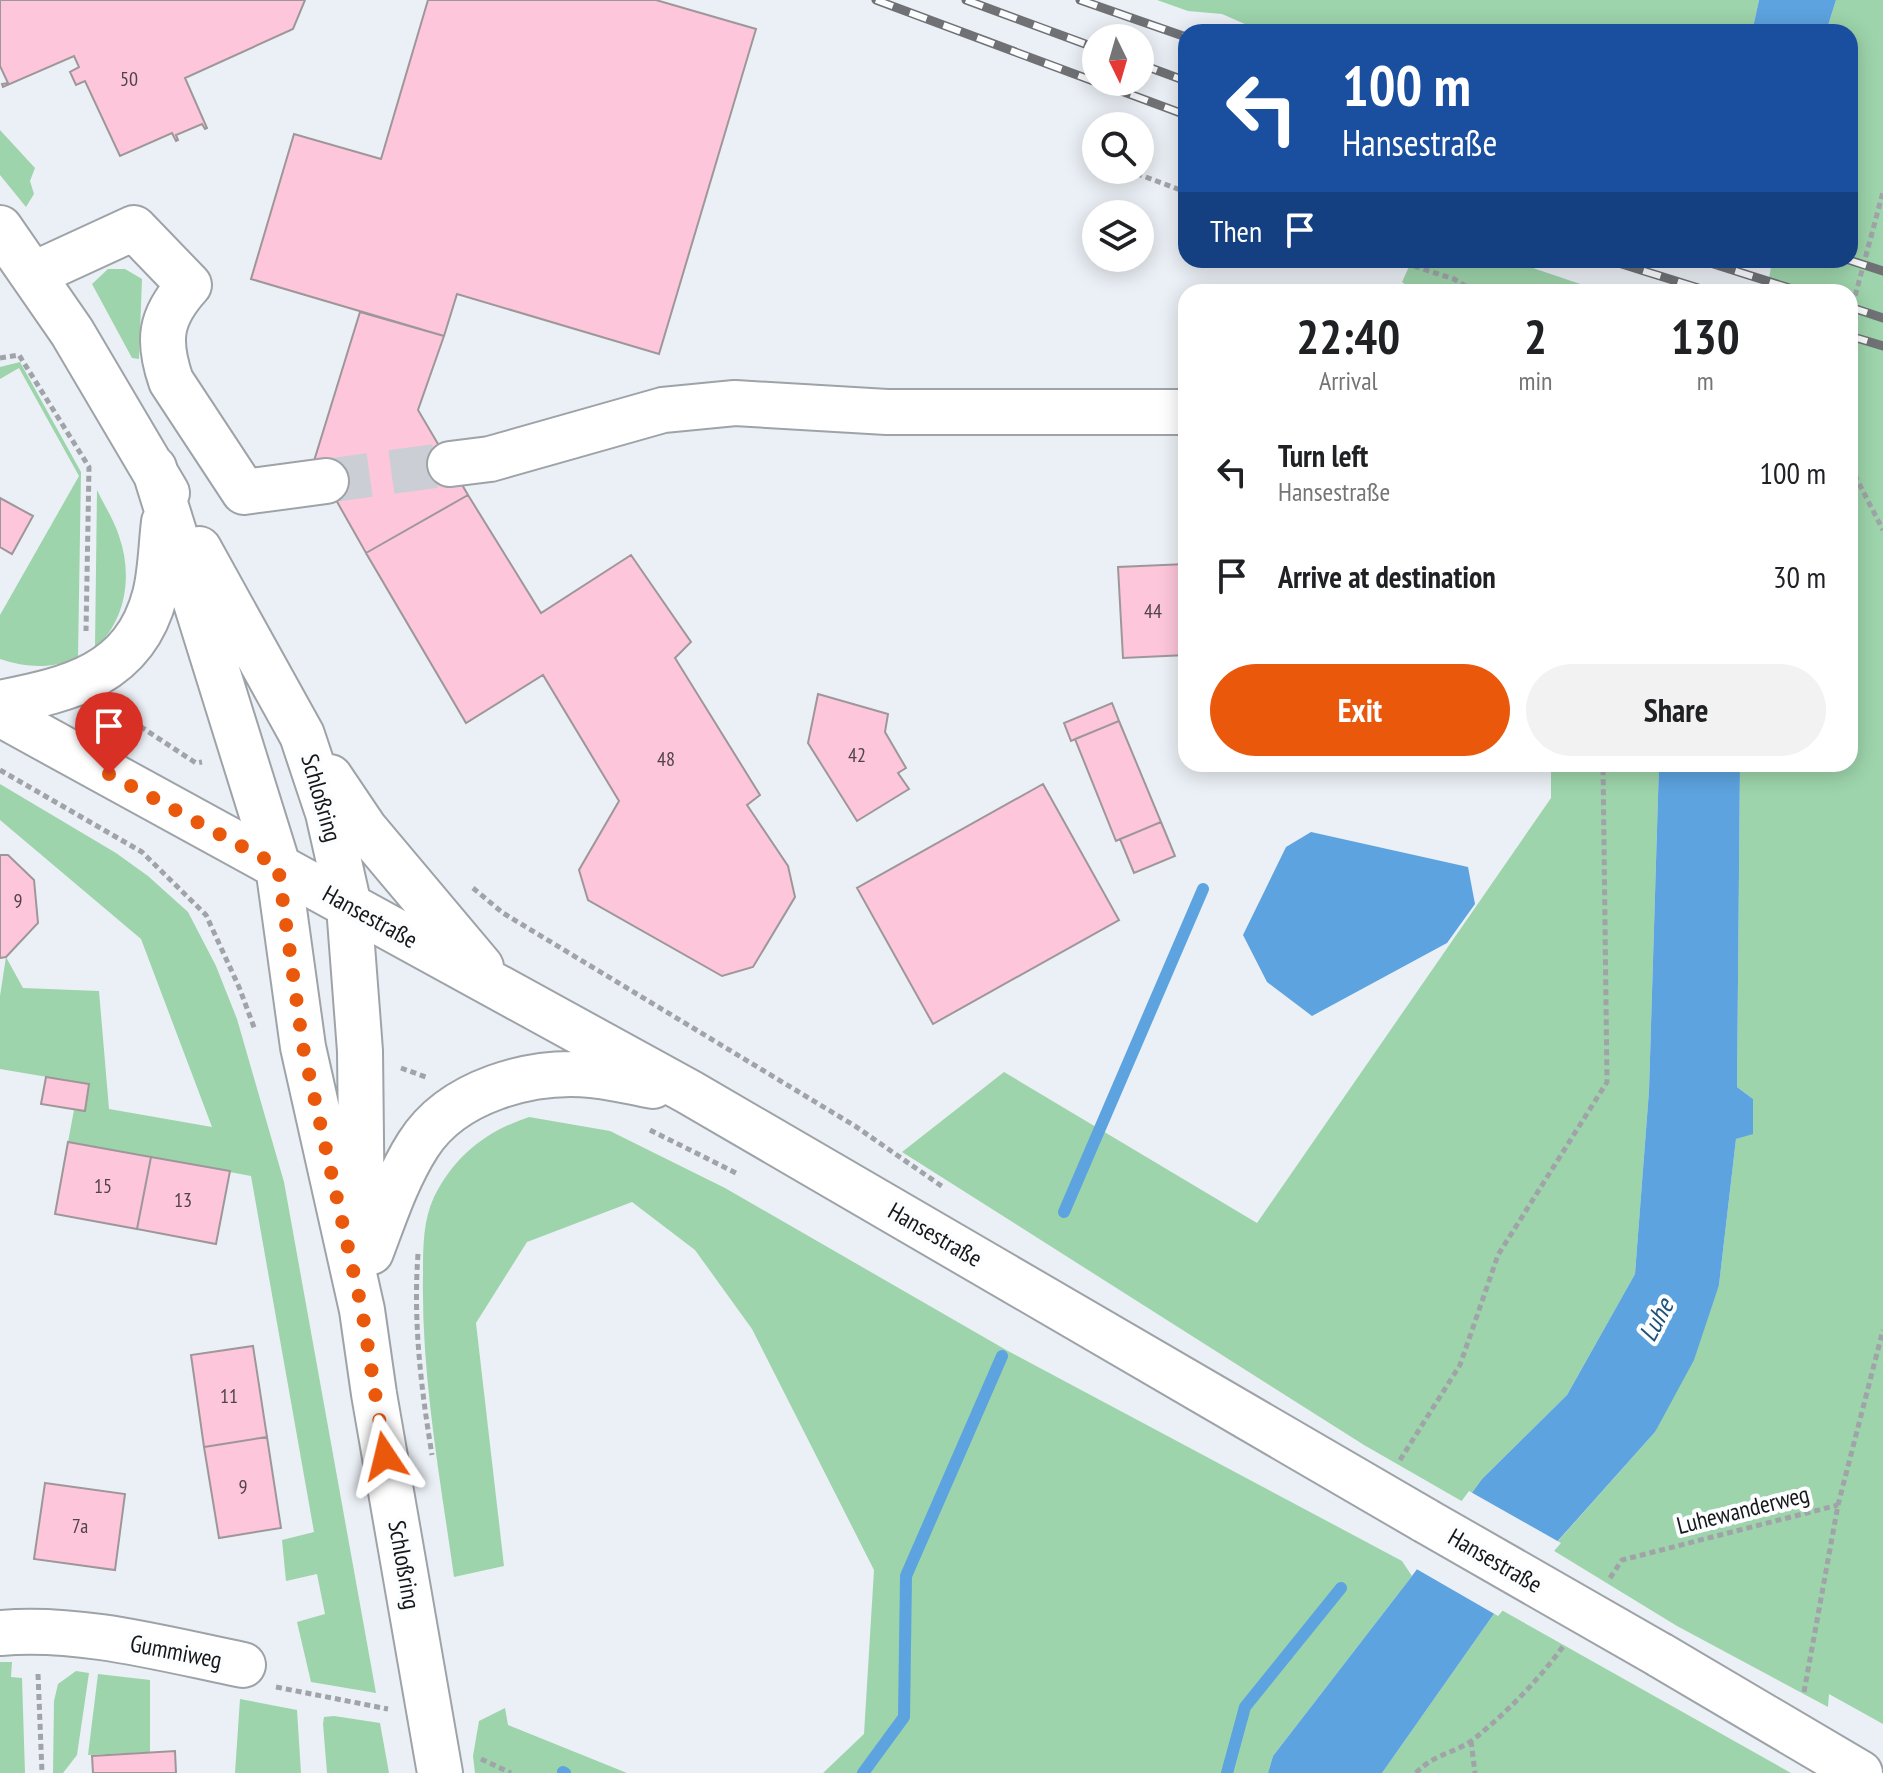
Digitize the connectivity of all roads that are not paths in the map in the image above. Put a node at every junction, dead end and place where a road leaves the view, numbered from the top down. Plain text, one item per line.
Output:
1 (0, 228) edge
2 (34, 274) junction
3 (1178, 412) edge
4 (450, 464) tunnel mouth
5 (326, 481) tunnel mouth
6 (160, 488) junction
7 (0, 703) edge
8 (0, 714) edge
9 (302, 735) junction
10 (278, 866) junction
11 (349, 906) junction
12 (500, 988) junction
13 (689, 1092) junction
14 (362, 1293) junction
15 (18, 1631) edge
16 (243, 1665) road end
17 (456, 1764) edge
18 (1860, 1773) edge

1 - 2 main road, Schloßring
2 - 5 main road
2 - 6 main road, Schloßring
3 - 4 main road
6 - 7 main road
6 - 9 main road, Schloßring
6 - 10 main road, Schloßring
8 - 10 main road, Hansestraße
9 - 11 main road, Schloßring
9 - 12 main road
10 - 11 main road, Hansestraße
10 - 14 main road, Schloßring
11 - 12 main road, Hansestraße
11 - 14 main road, Schloßring
12 - 13 main road, Hansestraße
13 - 14 main road
13 - 18 main road, Hansestraße, bridge
14 - 17 main road, Schloßring
15 - 16 main road, Gummiweg

